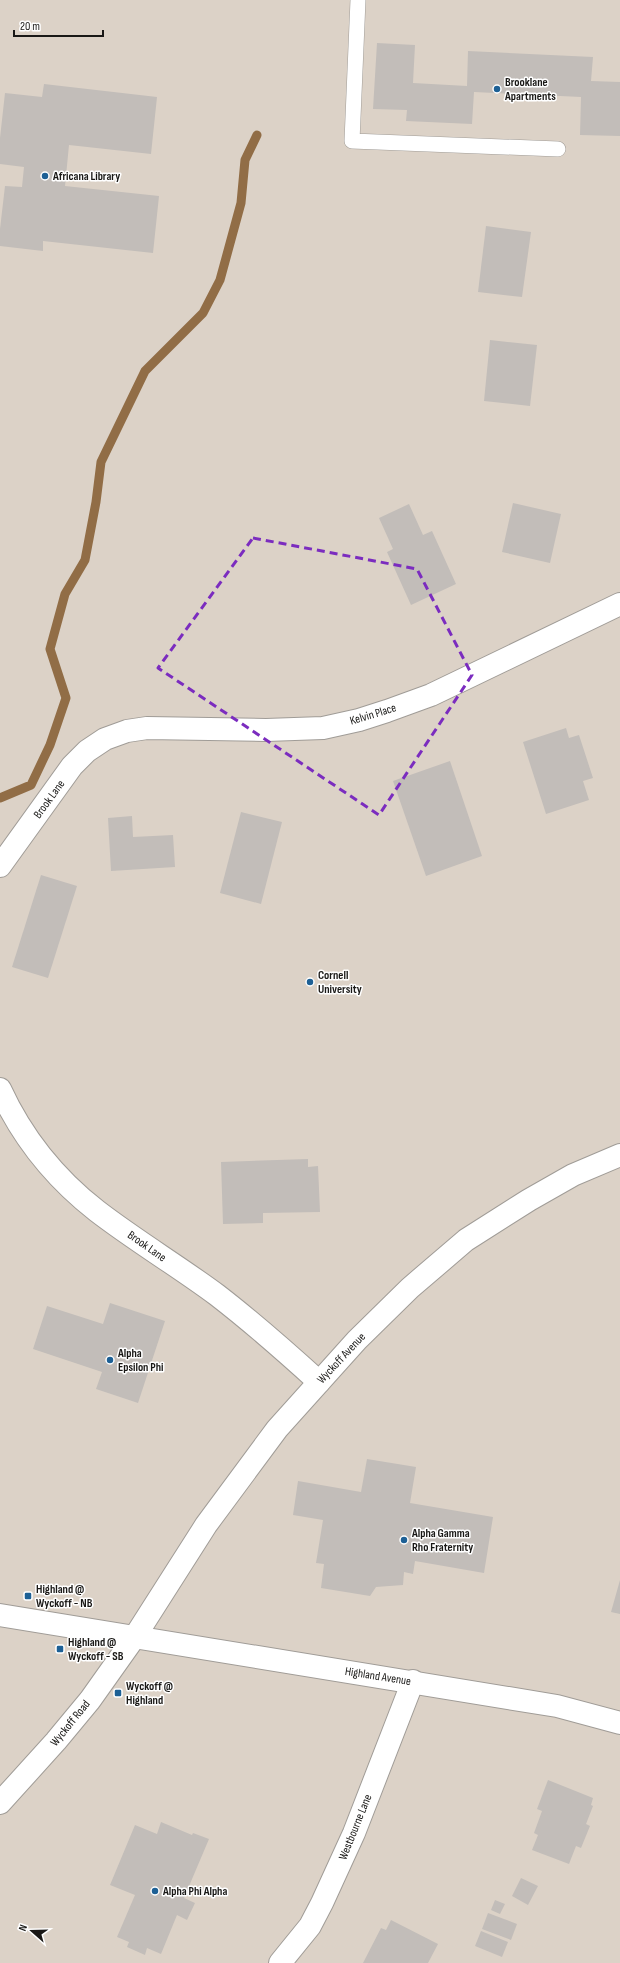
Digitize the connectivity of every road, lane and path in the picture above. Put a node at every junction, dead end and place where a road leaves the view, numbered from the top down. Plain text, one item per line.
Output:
1 (358, 0) edge
2 (558, 149) dead end
3 (620, 604) edge
4 (105, 739) joint
5 (0, 866) edge
6 (0, 1089) edge
7 (620, 1155) edge
8 (319, 1382) junction
9 (0, 1615) edge
10 (134, 1638) junction
11 (413, 1682) junction
12 (620, 1723) edge
13 (0, 1803) edge
14 (280, 1963) edge

1 - 2 lane
3 - 4 street, Kelvin Place
4 - 5 street, Brook Lane
6 - 8 street, Brook Lane
7 - 8 street, Wyckoff Avenue
8 - 10 street, Wyckoff Avenue
9 - 10 street, Highland Avenue
10 - 11 street, Highland Avenue
10 - 13 street, Wyckoff Road
11 - 12 street, Highland Avenue
11 - 14 street, Westbourne Lane

